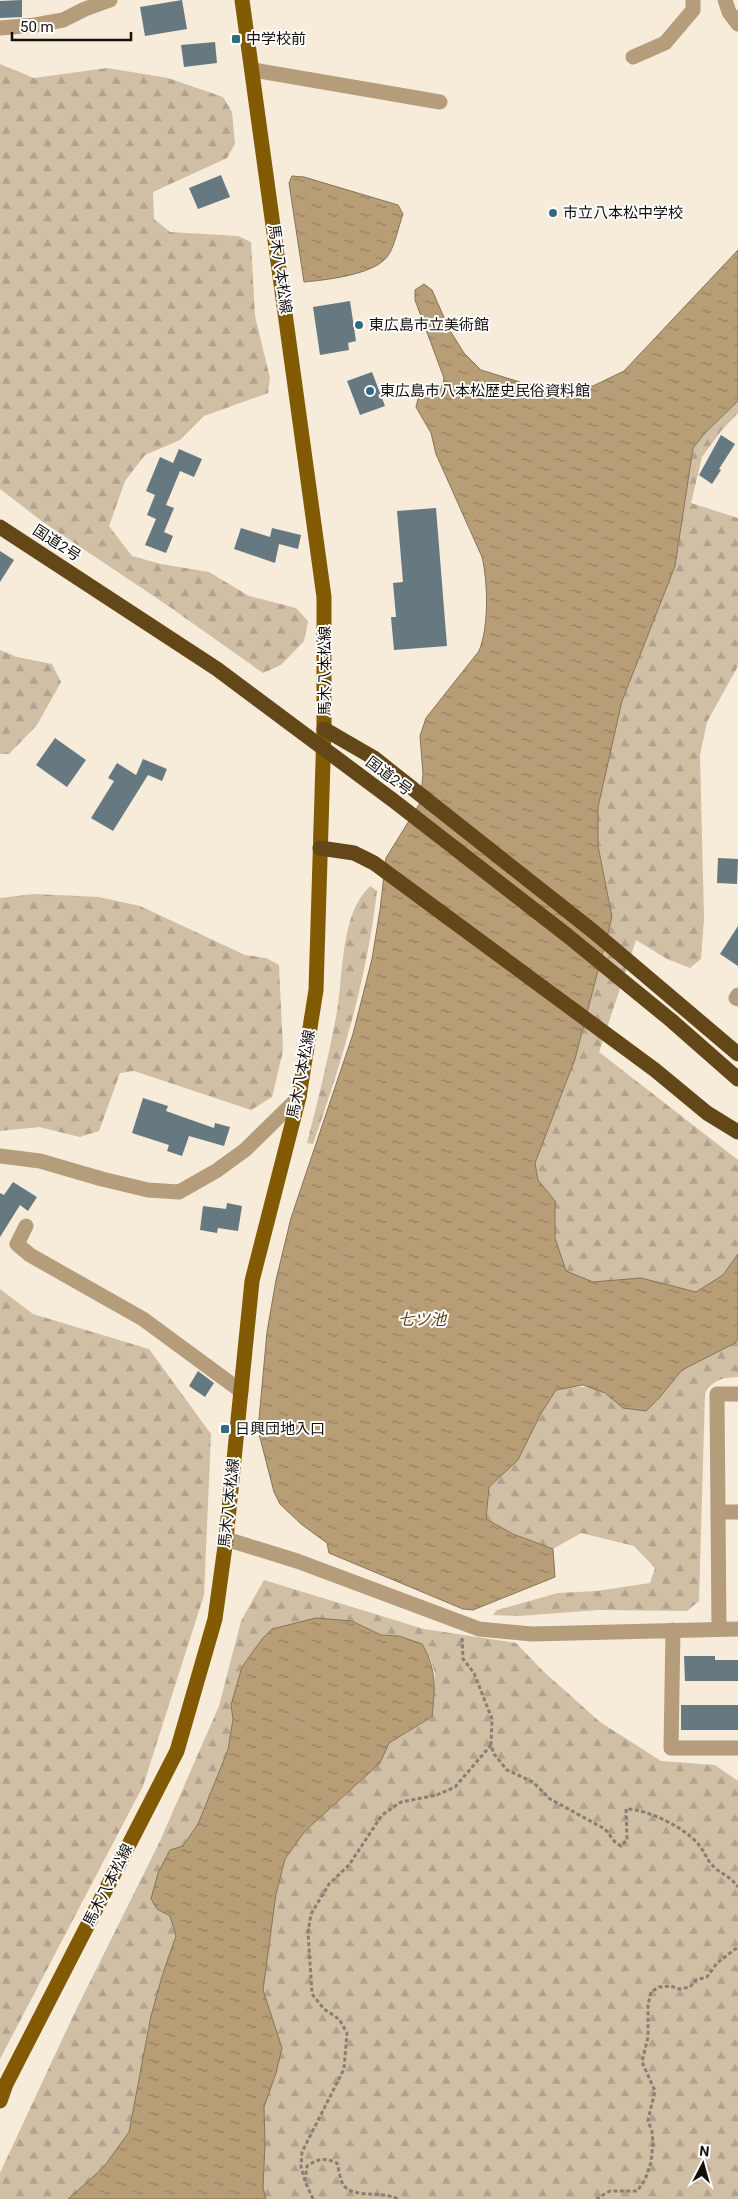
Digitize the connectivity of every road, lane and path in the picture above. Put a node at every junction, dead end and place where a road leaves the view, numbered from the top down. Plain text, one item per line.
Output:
1 (110, 0) edge
2 (242, 0) edge
3 (693, 0) edge
4 (725, 0) edge
5 (738, 24) edge
6 (0, 28) edge
7 (633, 57) dead end
8 (253, 70) junction
9 (440, 102) dead end
10 (0, 527) edge
11 (324, 729) junction
12 (320, 848) junction
13 (738, 1054) edge
14 (738, 1079) edge
15 (299, 1097) junction
16 (738, 1132) edge
17 (0, 1156) edge
18 (26, 1226) dead end
19 (241, 1392) junction
20 (738, 1394) edge
21 (718, 1512) junction
22 (738, 1512) edge
23 (226, 1539) junction
24 (463, 1623) junction
25 (719, 1629) junction
26 (738, 1629) edge
27 (673, 1630) junction
28 (491, 1745) junction
29 (738, 1748) edge
30 (738, 1887) edge
31 (738, 1947) edge
32 (0, 2101) edge
33 (305, 2181) junction
34 (313, 2199) edge
35 (398, 2199) edge
36 (596, 2199) edge

1 - 6 street
2 - 8 main road, 馬木八本松線
3 - 7 street
4 - 5 street
8 - 9 street
8 - 11 main road, 馬木八本松線
10 - 14 highway, 国道2号
11 - 12 main road, 馬木八本松線
11 - 13 highway
12 - 15 main road, 馬木八本松線
12 - 16 highway
15 - 17 street
15 - 19 main road, 馬木八本松線
18 - 19 street
19 - 23 main road, 馬木八本松線
20 - 21 street
21 - 22 street
21 - 25 street
23 - 24 street
23 - 32 main road, 馬木八本松線
24 - 27 street
24 - 28 path
25 - 26 street
25 - 27 street
27 - 29 street
28 - 30 path
28 - 33 path
31 - 36 path
33 - 34 path
33 - 35 path

